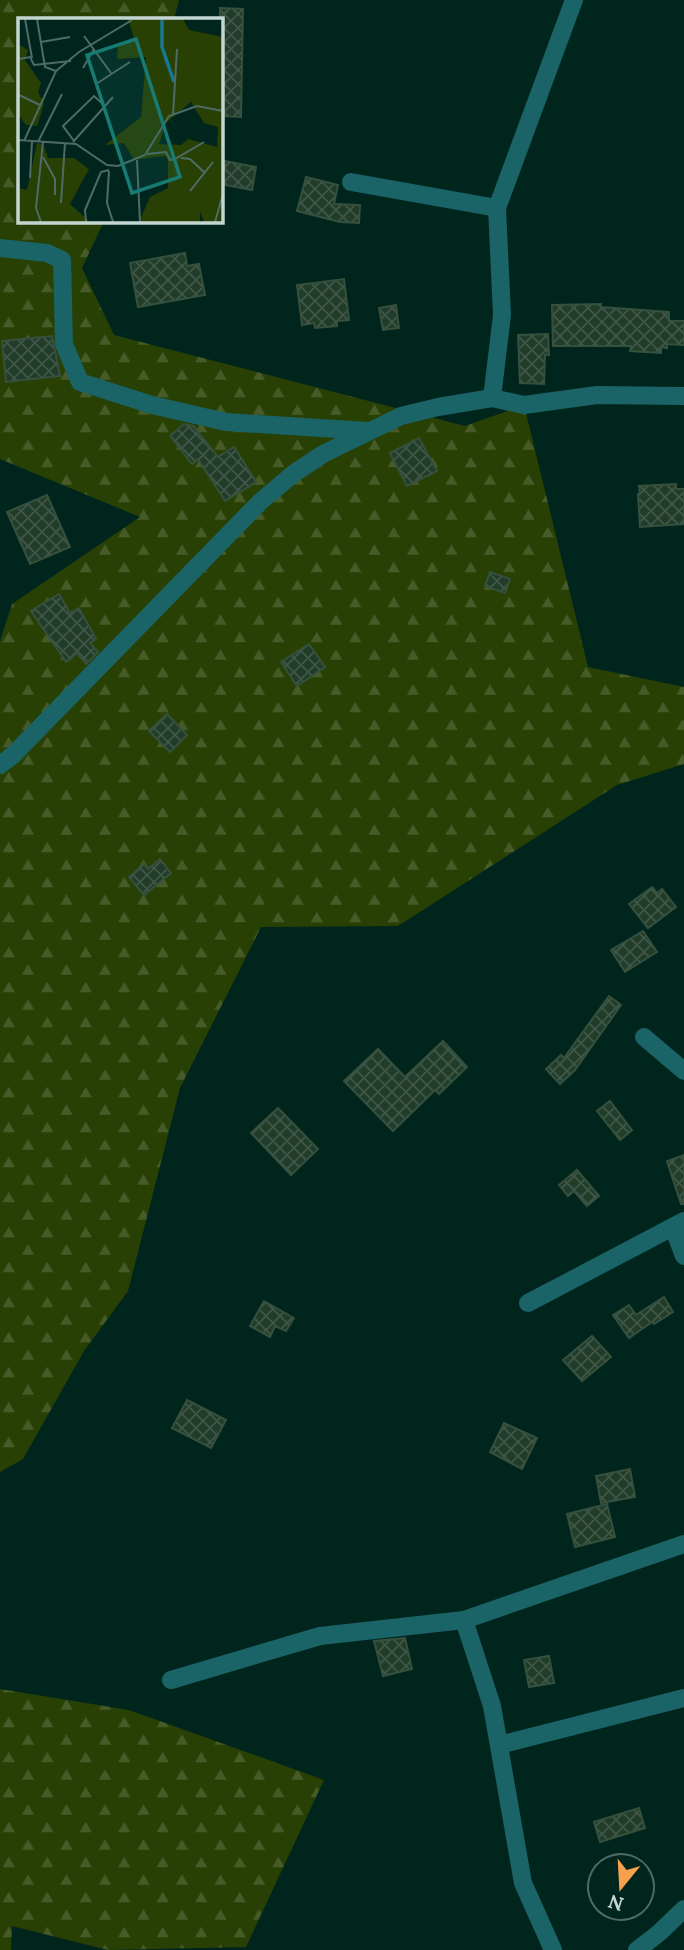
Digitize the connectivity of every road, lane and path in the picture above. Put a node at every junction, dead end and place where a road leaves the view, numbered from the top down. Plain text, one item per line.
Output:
1 (574, 0) edge
2 (351, 182) dead end
3 (497, 208) junction
4 (0, 248) edge
5 (684, 396) edge
6 (492, 398) junction
7 (368, 431) junction
8 (0, 765) edge
9 (644, 1037) dead end
10 (684, 1071) edge
11 (679, 1224) edge
12 (684, 1256) edge
13 (528, 1303) dead end
14 (684, 1544) edge
15 (464, 1620) junction
16 (170, 1680) dead end
17 (684, 1698) edge
18 (499, 1745) junction
19 (684, 1909) edge
20 (553, 1950) edge
21 (637, 1950) edge

1 - 3 street
2 - 3 street
3 - 6 street
4 - 7 street
5 - 6 street
6 - 7 street
7 - 8 street
9 - 10 street
11 - 12 street
11 - 13 street
14 - 15 street
15 - 16 street
15 - 18 street
17 - 18 street
18 - 20 street
19 - 21 street

